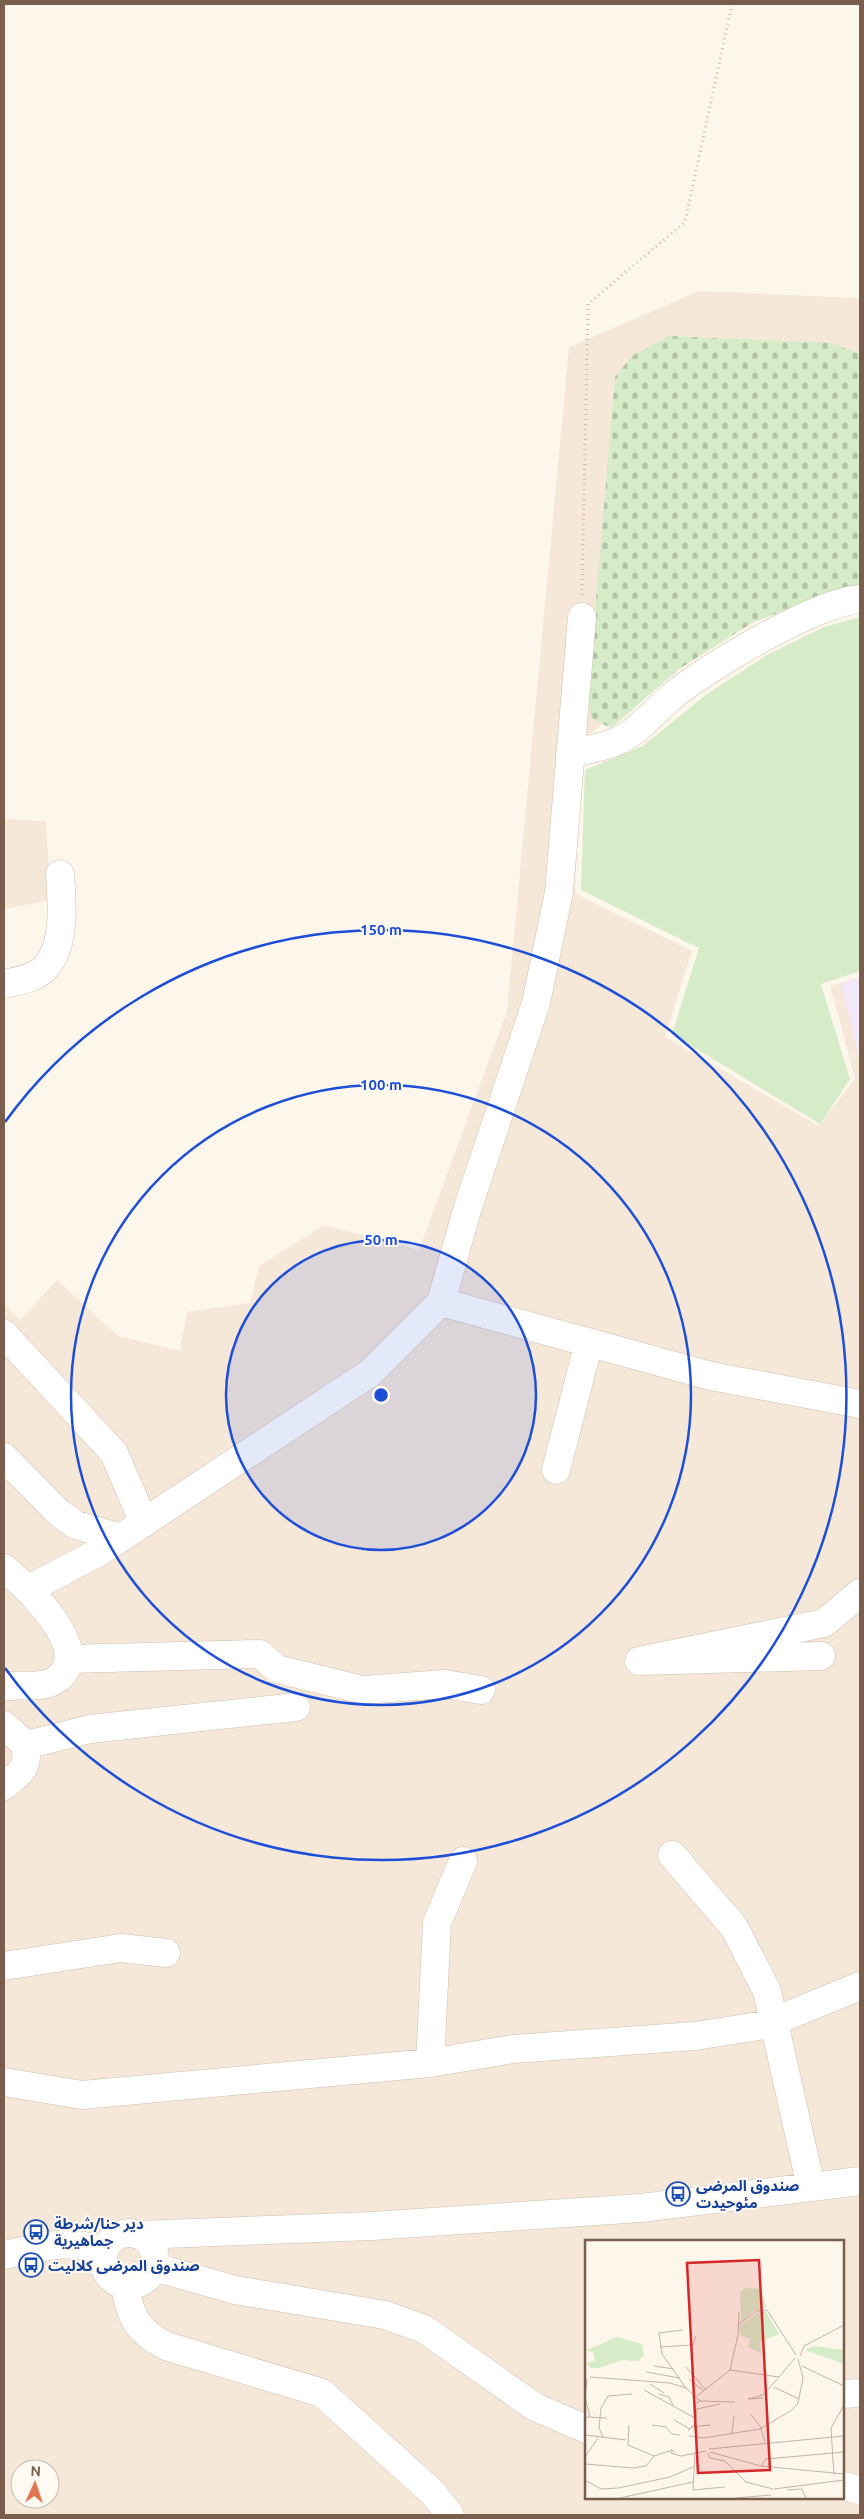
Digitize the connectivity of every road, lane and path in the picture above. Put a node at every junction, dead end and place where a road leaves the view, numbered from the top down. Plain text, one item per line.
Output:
1 (732, 4) edge
2 (860, 599) edge
3 (582, 617) joint
4 (570, 754) junction
5 (60, 874) dead end
6 (4, 984) edge
7 (441, 1302) junction
8 (4, 1334) edge
9 (589, 1342) junction
10 (860, 1404) edge
11 (4, 1457) edge
12 (556, 1470) dead end
13 (144, 1523) junction
14 (121, 1538) junction
15 (4, 1568) edge
16 (29, 1589) junction
17 (860, 1592) edge
18 (821, 1656) dead end
19 (69, 1659) junction
20 (4, 1687) edge
21 (481, 1690) dead end
22 (296, 1707) dead end
23 (4, 1725) edge
24 (26, 1745) junction
25 (4, 1786) edge
26 (672, 1855) dead end
27 (463, 1861) dead end
28 (166, 1953) dead end
29 (4, 1966) edge
30 (860, 1986) edge
31 (774, 2021) junction
32 (430, 2063) junction
33 (4, 2082) edge
34 (860, 2181) edge
35 (811, 2187) junction
36 (138, 2234) junction
37 (104, 2252) junction
38 (4, 2255) edge
39 (154, 2267) junction
40 (125, 2285) junction
41 (860, 2393) edge
42 (844, 2394) edge
43 (585, 2429) edge
44 (844, 2486) edge
45 (860, 2490) edge
46 (450, 2515) edge

1 - 3 path
2 - 4 street
3 - 4 street
4 - 7 street
5 - 6 street
7 - 9 street
7 - 13 street
8 - 13 street
9 - 10 street
9 - 12 street
11 - 14 street
13 - 14 street
14 - 16 street
15 - 16 street
16 - 19 street
17 - 18 street
19 - 20 street
19 - 21 street
22 - 24 street
23 - 24 street
24 - 25 street
26 - 31 street
27 - 32 street
28 - 29 street
30 - 31 street
31 - 32 street
31 - 35 street
32 - 33 street
34 - 35 street
35 - 36 street
36 - 37 street
36 - 39 street
37 - 38 street
37 - 40 street
39 - 40 street
39 - 43 street
40 - 46 street
41 - 42 street
44 - 45 street

